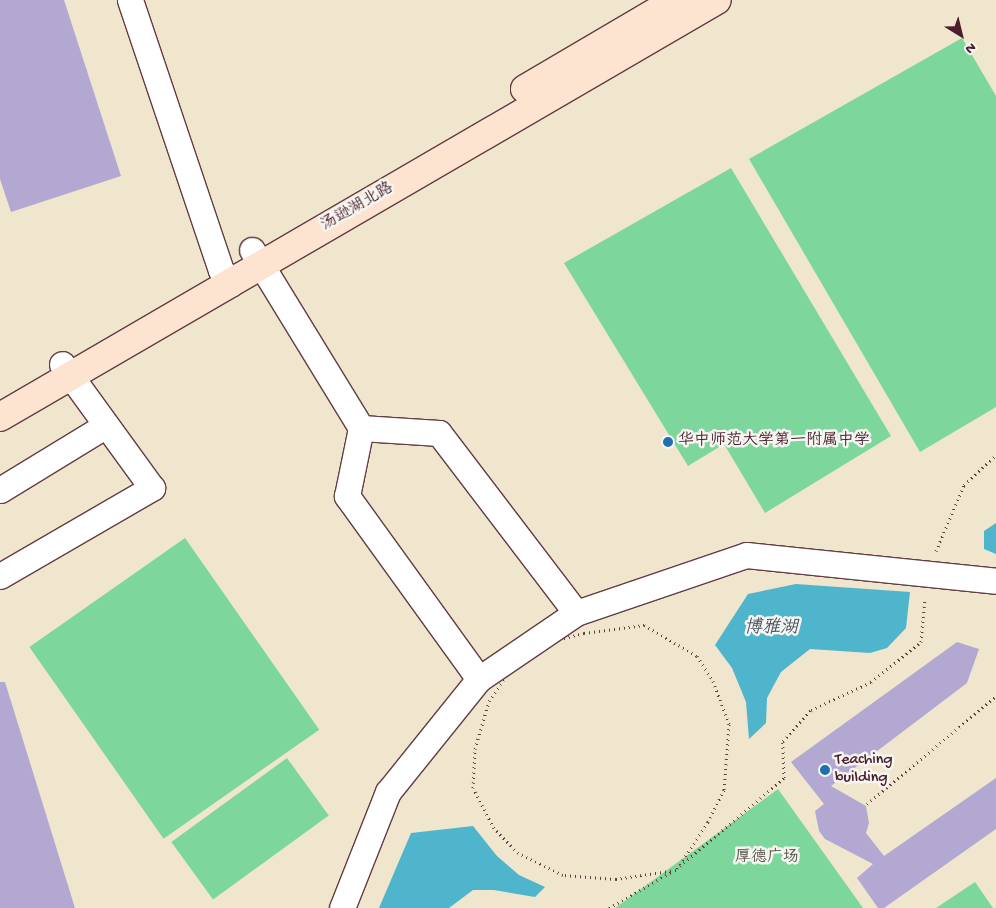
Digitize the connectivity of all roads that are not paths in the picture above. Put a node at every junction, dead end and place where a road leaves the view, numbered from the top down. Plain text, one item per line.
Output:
1 (130, 0) edge
2 (677, 0) edge
3 (717, 0) edge
4 (257, 257) junction
5 (226, 277) junction
6 (67, 371) junction
7 (0, 399) edge
8 (0, 417) edge
9 (106, 426) junction
10 (361, 428) junction
11 (0, 490) edge
12 (0, 576) edge
13 (996, 581) edge
14 (576, 613) junction
15 (479, 679) junction
16 (342, 908) edge

1 - 5 street
2 - 4 main road, 汤逊湖北路
3 - 4 main road, 汤逊湖北路
4 - 5 main road, 汤逊湖北路
4 - 10 street
5 - 6 main road, 汤逊湖北路
6 - 7 main road, 汤逊湖北路
6 - 8 main road, 汤逊湖北路
6 - 9 street
9 - 11 street
9 - 12 street
10 - 14 street
10 - 15 street
13 - 14 street
14 - 15 street
15 - 16 street

